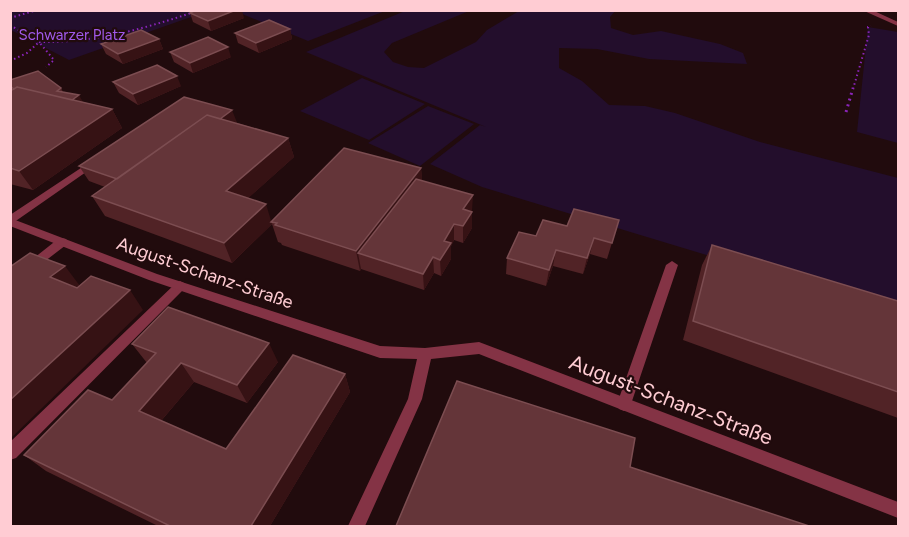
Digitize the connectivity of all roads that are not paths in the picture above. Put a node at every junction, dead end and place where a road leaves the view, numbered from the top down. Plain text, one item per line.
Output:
1 (865, 10) edge
2 (898, 24) edge
3 (108, 152) edge
4 (10, 222) edge
5 (62, 242) junction
6 (672, 265) dead end
7 (10, 284) edge
8 (180, 286) junction
9 (425, 354) junction
10 (624, 404) junction
11 (10, 453) edge
12 (898, 510) edge
13 (356, 526) edge

1 - 2 street
3 - 4 street
4 - 5 street, August-Schanz-Straße
5 - 7 street
5 - 8 street, August-Schanz-Straße
6 - 10 street
8 - 9 street, August-Schanz-Straße
8 - 11 street
9 - 10 street, August-Schanz-Straße
9 - 13 street
10 - 12 street, August-Schanz-Straße

